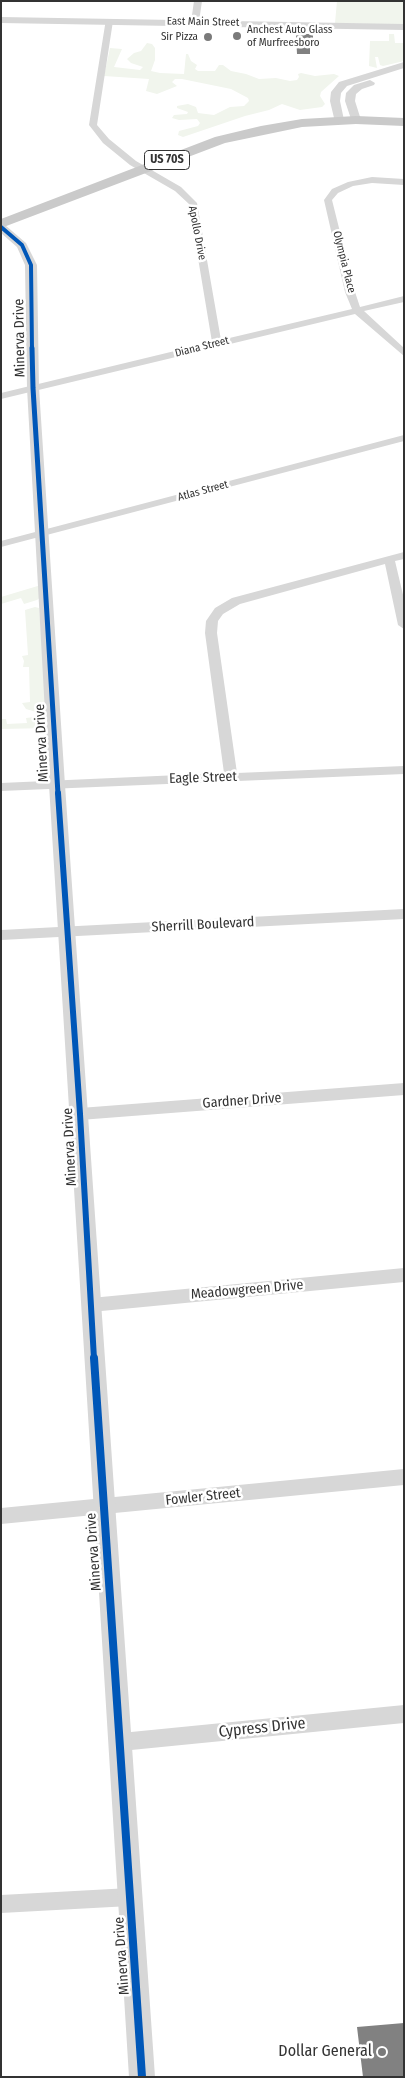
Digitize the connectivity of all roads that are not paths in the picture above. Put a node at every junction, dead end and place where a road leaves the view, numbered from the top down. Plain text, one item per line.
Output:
1 (198, 1) edge
2 (1, 20) edge
3 (108, 21) junction
4 (195, 22) junction
5 (404, 26) edge
6 (404, 65) edge
7 (404, 72) edge
8 (404, 116) edge
9 (338, 117) junction
10 (355, 117) junction
11 (404, 122) edge
12 (139, 166) junction
13 (404, 182) edge
14 (1, 214) edge
15 (1, 226) edge
16 (404, 299) edge
17 (357, 310) junction
18 (217, 344) junction
19 (404, 353) edge
20 (34, 388) junction
21 (1, 396) edge
22 (404, 438) edge
23 (43, 533) junction
24 (1, 544) edge
25 (404, 556) edge
26 (389, 560) junction
27 (404, 625) edge
28 (404, 770) edge
29 (231, 777) junction
30 (57, 785) junction
31 (1, 787) edge
32 (404, 914) edge
33 (68, 932) junction
34 (1, 935) edge
35 (404, 1089) edge
36 (80, 1114) junction
37 (404, 1275) edge
38 (91, 1305) junction
39 (404, 1477) edge
40 (103, 1506) junction
41 (1, 1516) edge
42 (404, 1714) edge
43 (121, 1742) junction
44 (130, 1896) junction
45 (1, 1904) edge
46 (142, 2077) edge

1 - 4 street
2 - 3 street, East Main Street
3 - 4 street, East Main Street
3 - 12 street, Apollo Drive
4 - 5 street, East Main Street
6 - 9 street
7 - 10 street
8 - 10 main road, US 70S
9 - 10 main road, US 70S
9 - 12 main road, US 70S
10 - 11 main road, US 70S
12 - 14 main road, US 70S
12 - 15 main road, US 70S
12 - 18 street, Apollo Drive
13 - 17 street, Olympia Place
15 - 20 street, Minerva Drive
16 - 17 street, Diana Street
17 - 18 street, Diana Street
17 - 19 street, Olympia Place
18 - 20 street, Diana Street
20 - 21 street, Diana Street
20 - 23 street, Minerva Drive
22 - 23 street, Atlas Street
23 - 24 street, Atlas Street
23 - 30 street, Minerva Drive
25 - 26 street
26 - 27 street
26 - 29 street
28 - 29 street, Eagle Street
29 - 30 street, Eagle Street
30 - 31 street, Eagle Street
30 - 33 street, Minerva Drive
32 - 33 street, Sherrill Boulevard
33 - 34 street, Sherrill Boulevard
33 - 36 street, Minerva Drive
35 - 36 street, Gardner Drive
36 - 38 street, Minerva Drive
37 - 38 street, Meadowgreen Drive
38 - 40 street, Minerva Drive
39 - 40 street, Fowler Street
40 - 41 street, Fowler Street
40 - 43 street, Minerva Drive
42 - 43 street, Cypress Drive
43 - 44 street, Minerva Drive
44 - 45 street
44 - 46 street, Minerva Drive

